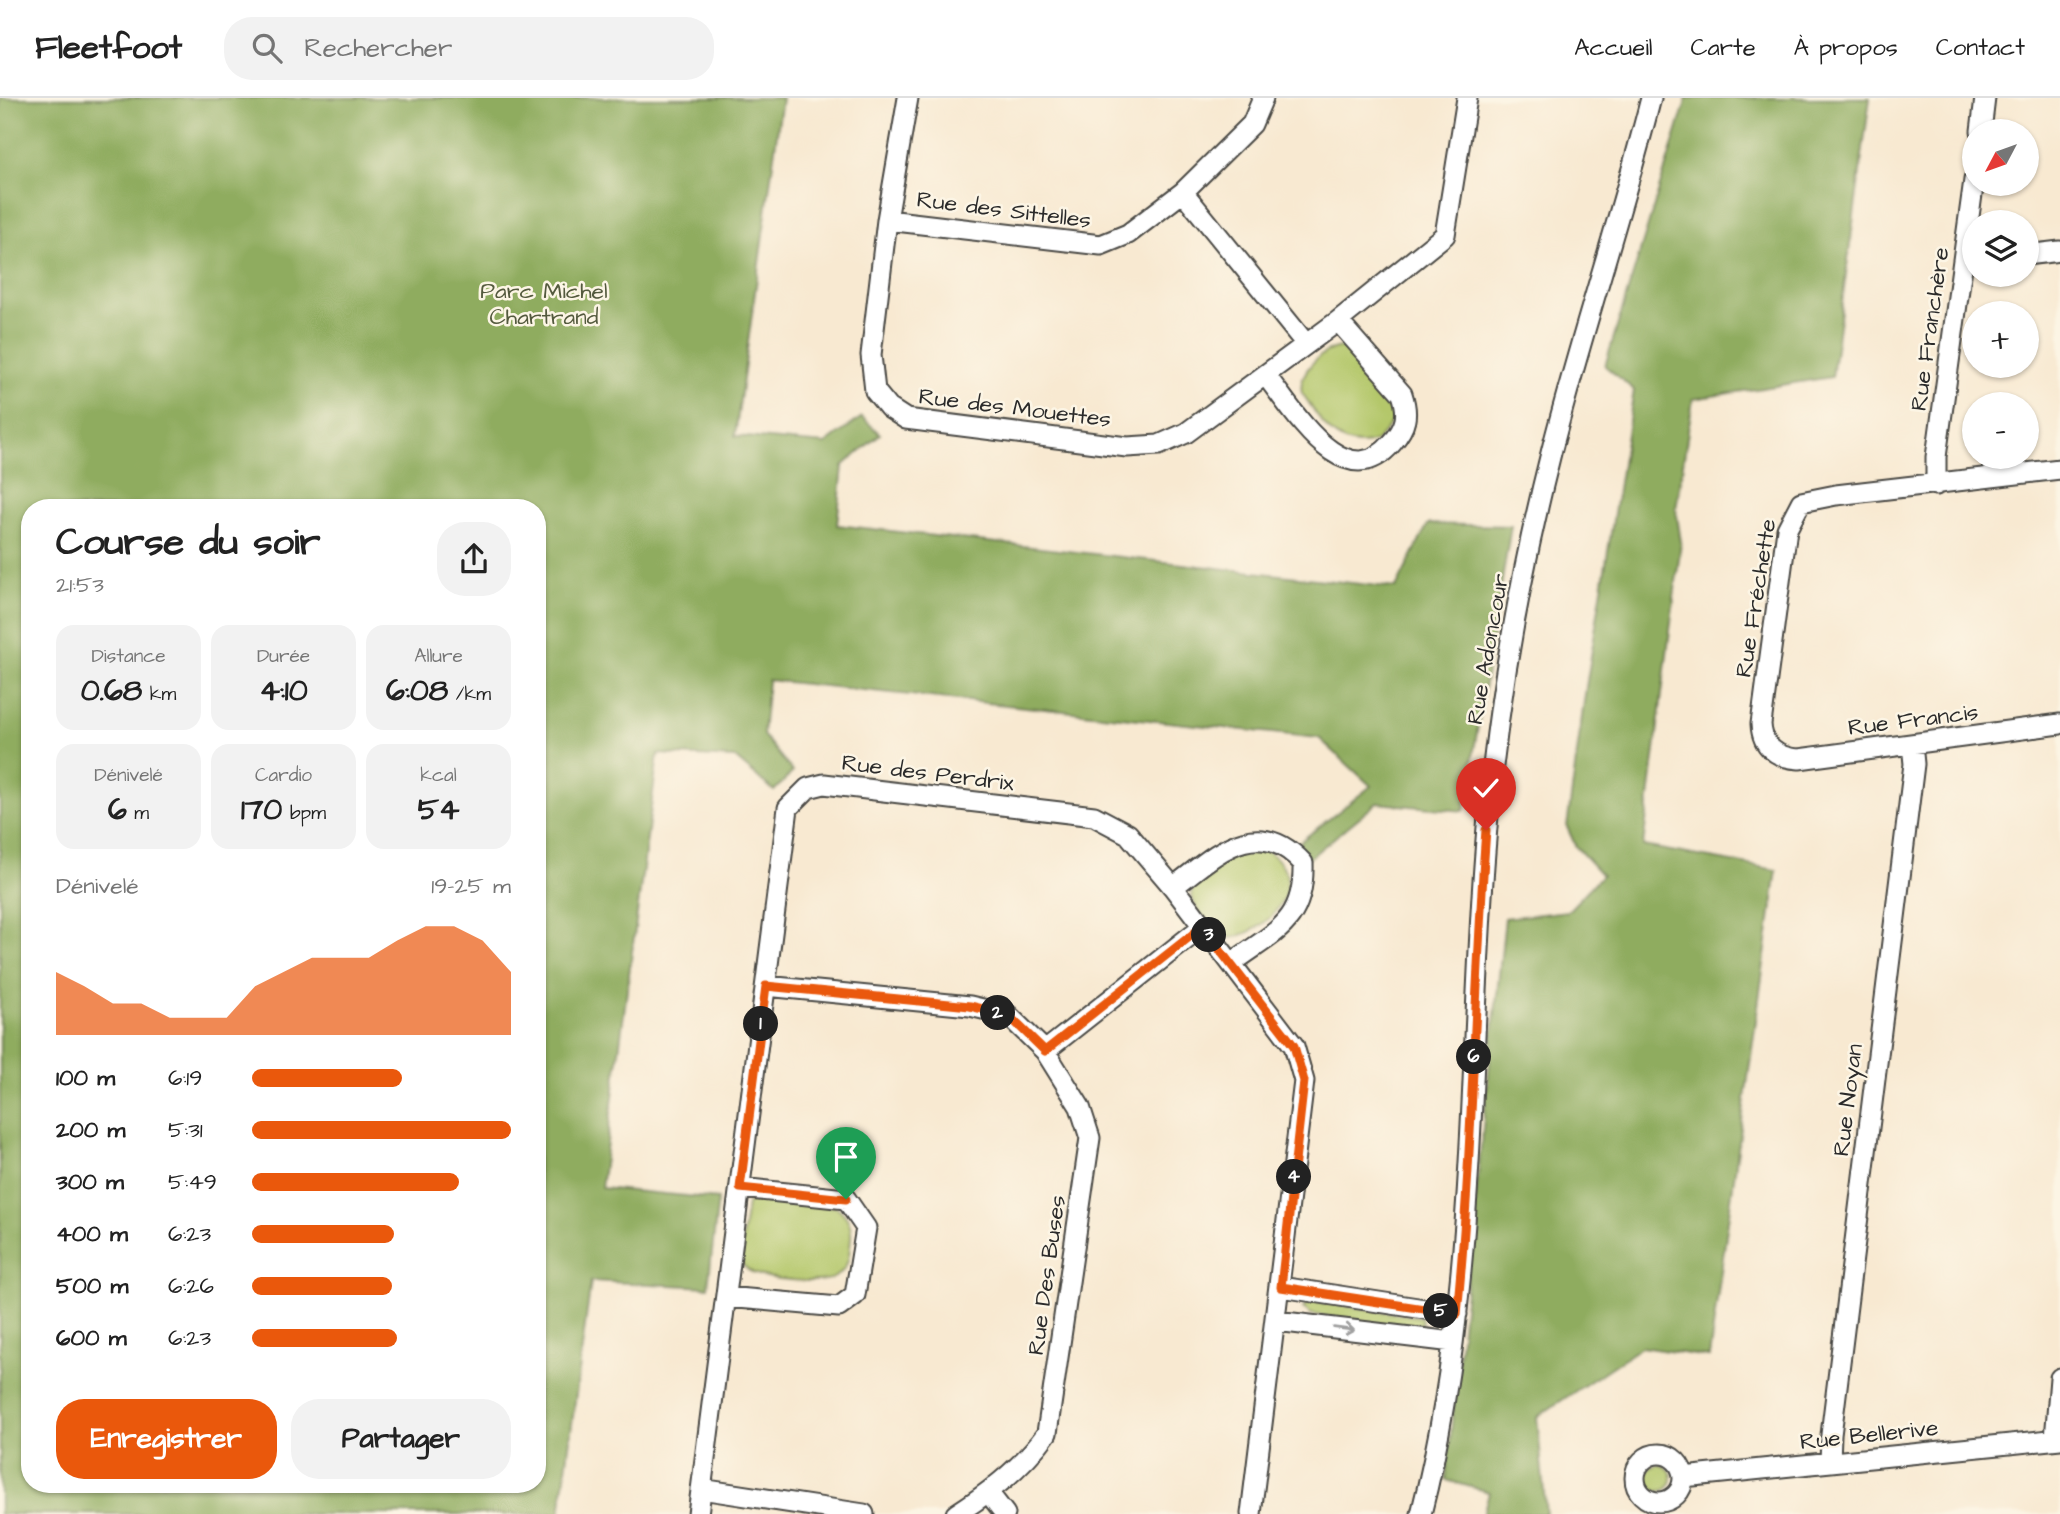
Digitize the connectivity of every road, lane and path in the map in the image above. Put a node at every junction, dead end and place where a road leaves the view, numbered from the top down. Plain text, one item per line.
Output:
1 (908, 98) edge
2 (1263, 98) edge
3 (1468, 98) edge
4 (1651, 98) edge
5 (1985, 98) edge
6 (1982, 119) edge
7 (1183, 192) junction
8 (887, 220) junction
9 (2060, 251) edge
10 (2039, 253) edge
11 (1964, 287) edge
12 (1338, 321) junction
13 (1306, 344) junction
14 (1266, 376) junction
15 (2060, 469) edge
16 (1936, 485) junction
17 (2060, 724) edge
18 (1912, 744) junction
19 (1773, 751) joint
20 (1172, 887) junction
21 (1202, 927) junction
22 (1232, 963) junction
23 (766, 986) junction
24 (1045, 1051) junction
25 (740, 1188) junction
26 (1281, 1287) junction
27 (726, 1297) junction
28 (1457, 1314) junction
29 (1276, 1321) junction
30 (1453, 1342) junction
31 (2060, 1378) edge
32 (2057, 1439) edge
33 (1830, 1462) junction
34 (1683, 1477) dead end
35 (701, 1489) junction
36 (988, 1492) junction
37 (698, 1514) edge
38 (864, 1514) edge
39 (956, 1514) edge
40 (1005, 1514) edge
41 (1251, 1514) edge
42 (1421, 1514) edge

1 - 8 street, Rue des Mouettes
2 - 7 street, Rue des Sittelles
3 - 12 street, Rue des Mouettes
4 - 28 street, Rue Adoncour
5 - 6 street
7 - 8 street, Rue des Sittelles
7 - 13 street
8 - 14 street, Rue des Mouettes
9 - 10 street
11 - 16 street, Rue Franchère
12 - 13 street, Rue des Mouettes
12 - 14 street
13 - 14 street, Rue des Mouettes
15 - 16 street, Rue Fréchette
16 - 19 street, Rue Fréchette
17 - 18 street, Rue Francis
18 - 19 street, Rue Francis
18 - 33 street, Rue Noyan
20 - 21 street, Rue des Perdrix
20 - 22 street
20 - 23 street, Rue des Perdrix
21 - 22 street, Rue des Perdrix
21 - 24 street
22 - 26 street, Rue des Perdrix
23 - 24 street, Rue Des Buses
23 - 25 street, Rue des Perdrix
24 - 36 street, Rue Des Buses
25 - 27 street, Rue des Perdrix
25 - 27 street
26 - 28 street
26 - 29 street, Rue des Perdrix
27 - 35 street, Rue des Perdrix
28 - 30 street, Rue Adoncour
29 -> 30 street
29 - 41 street, Rue des Perdrix
30 - 42 street, Rue Adoncour
31 - 32 street
32 - 33 street, Rue Bellerive
33 - 34 street, Rue Bellerive
35 - 37 street, Rue des Perdrix
35 - 38 street
36 - 39 street, Rue Des Buses
36 - 40 street

